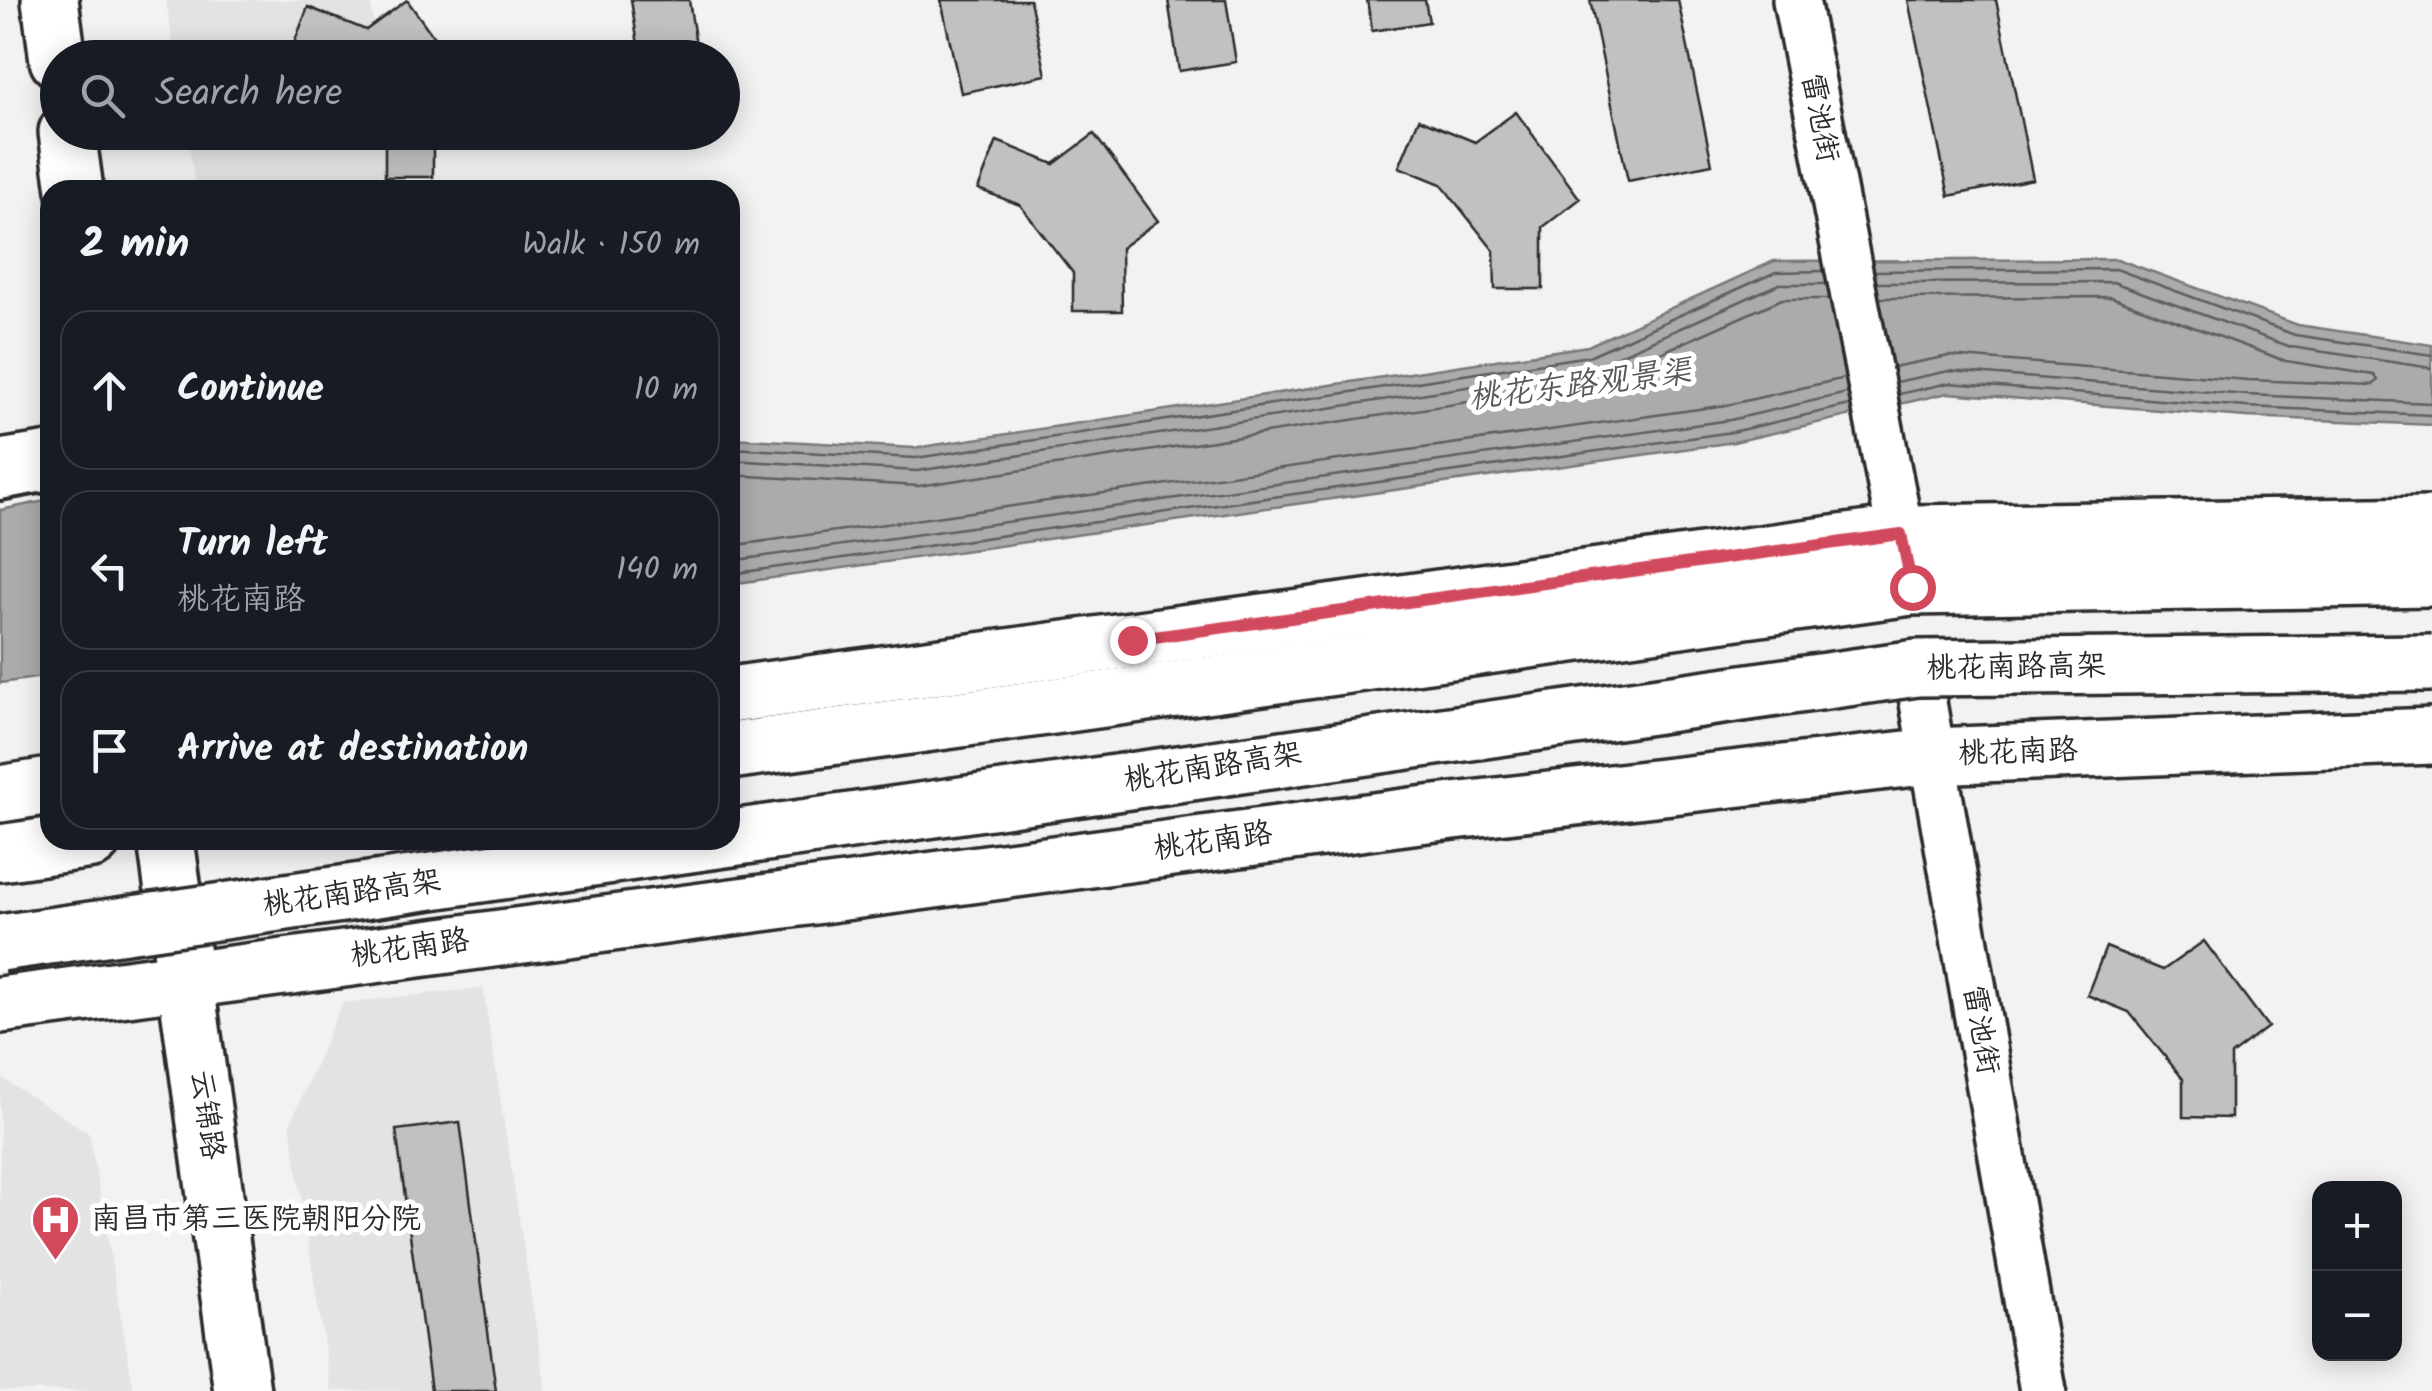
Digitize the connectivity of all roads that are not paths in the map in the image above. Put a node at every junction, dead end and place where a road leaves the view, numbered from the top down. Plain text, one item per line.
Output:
1 (50, 0) edge
2 (1796, 0) edge
3 (55, 40) edge
4 (69, 150) edge
5 (73, 180) edge
6 (40, 457) edge
7 (0, 463) edge
8 (40, 481) edge
9 (0, 488) edge
10 (2432, 525) edge
11 (1901, 534) junction
12 (2432, 578) edge
13 (1912, 587) junction
14 (2432, 663) edge
15 (1916, 668) junction
16 (740, 694) edge
17 (2432, 736) edge
18 (740, 751) edge
19 (1932, 756) junction
20 (40, 788) edge
21 (0, 794) edge
22 (740, 837) edge
23 (40, 847) edge
24 (168, 850) edge
25 (648, 850) edge
26 (0, 853) edge
27 (0, 943) edge
28 (187, 978) junction
29 (0, 1004) edge
30 (242, 1391) edge
31 (2043, 1391) edge

1 - 3 main road
2 - 11 street, 雷池街
4 - 5 main road
6 - 7 street
8 - 9 lane
10 - 11 main road
11 - 13 street, 雷池街
11 - 16 main road
12 - 13 main road
13 - 18 main road
14 - 15 main road, 桃花南路高架, bridge
15 - 19 street, 雷池街
15 - 22 main road, 桃花南路高架, bridge
17 - 19 main road, 桃花南路
19 - 28 main road, 桃花南路
19 - 31 street, 雷池街
20 - 21 main road
23 - 26 main road
24 - 28 main road, 云锦路
25 - 27 main road, 桃花南路高架, bridge
28 - 29 main road, 桃花南路
28 - 30 main road, 云锦路

